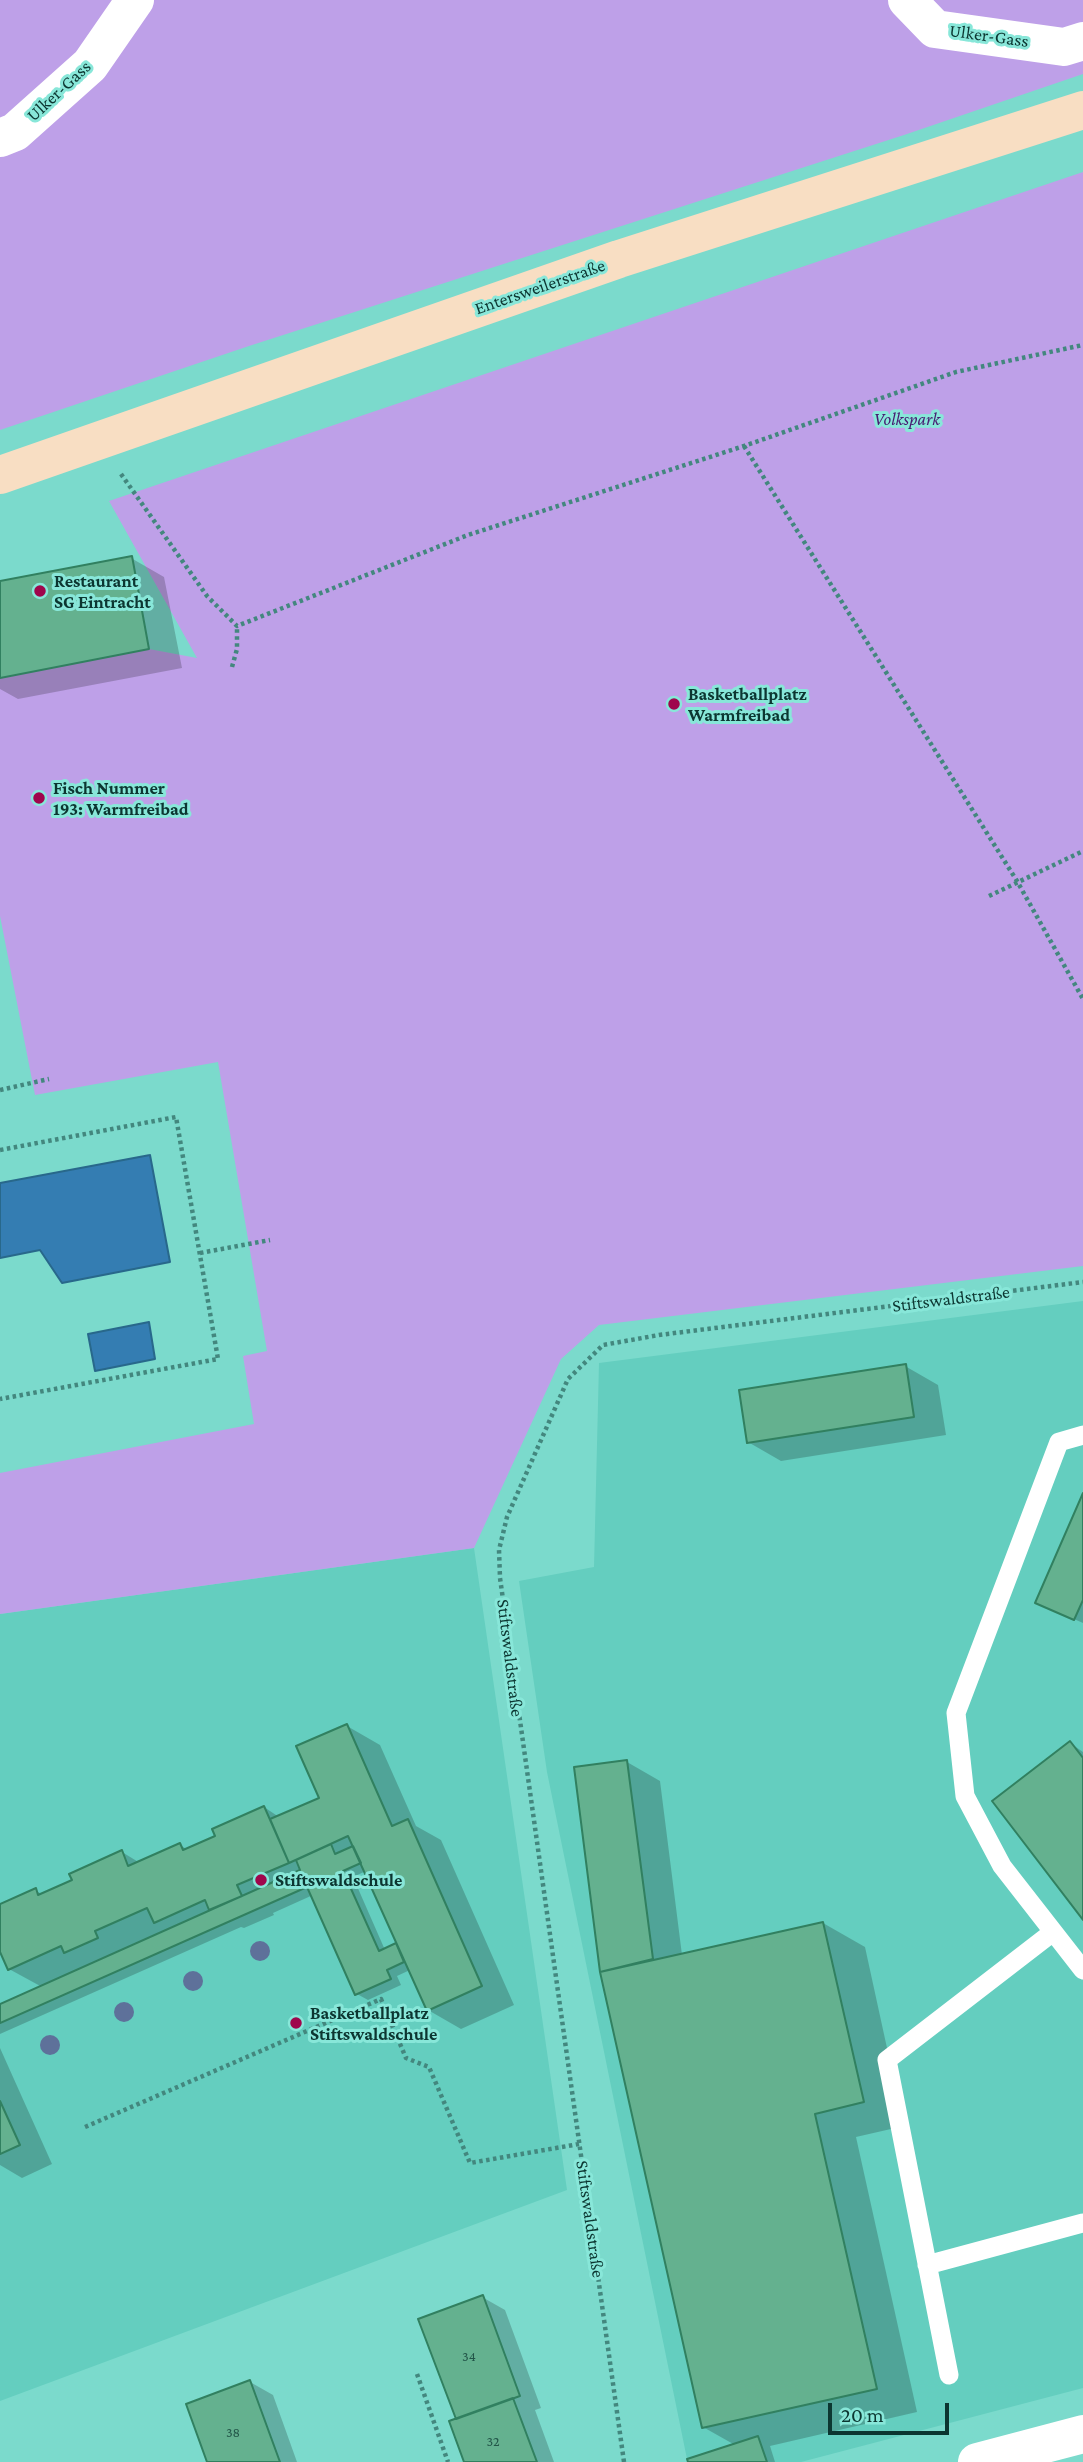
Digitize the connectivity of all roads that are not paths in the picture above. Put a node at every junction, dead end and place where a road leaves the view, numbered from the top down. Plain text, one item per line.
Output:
1 (135, 0) edge
2 (907, 0) edge
3 (1083, 41) edge
4 (1083, 110) edge
5 (0, 138) edge
6 (0, 475) edge
7 (1083, 1435) edge
8 (1053, 1932) junction
9 (1083, 1970) edge
10 (1083, 2223) edge
11 (927, 2265) junction
12 (949, 2375) dead end
13 (1083, 2434) edge
14 (977, 2462) edge

1 - 5 street, Ulker-Gass
2 - 3 street, Ulker-Gass
4 - 6 main road, Entersweilerstraße
7 - 8 lane
8 - 9 lane
8 - 11 lane
10 - 11 lane
11 - 12 lane
13 - 14 street

